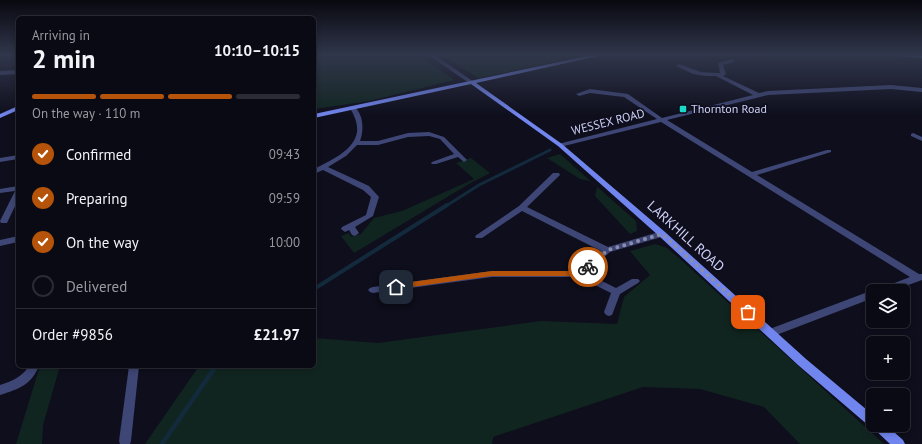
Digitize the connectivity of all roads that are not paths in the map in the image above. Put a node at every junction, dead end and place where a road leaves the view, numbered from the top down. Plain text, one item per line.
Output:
1 (460, 75) edge
2 (506, 75) edge
3 (704, 75) edge
4 (718, 75) joint
5 (471, 82) junction
6 (922, 90) edge
7 (579, 94) dead end
8 (758, 95) junction
9 (353, 108) junction
10 (16, 109) edge
11 (16, 114) edge
12 (316, 116) edge
13 (0, 117) edge
14 (662, 120) junction
15 (913, 135) dead end
16 (922, 139) edge
17 (357, 143) junction
18 (560, 145) junction
19 (829, 151) dead end
20 (16, 157) edge
21 (0, 160) edge
22 (434, 163) dead end
23 (322, 167) junction
24 (316, 171) edge
25 (556, 175) dead end
26 (751, 175) junction
27 (16, 188) edge
28 (0, 191) edge
29 (16, 196) edge
30 (522, 208) junction
31 (4, 221) dead end
32 (350, 229) dead end
33 (662, 234) junction
34 (479, 236) dead end
35 (16, 239) edge
36 (0, 243) edge
37 (608, 250) junction
38 (580, 274) junction
39 (920, 277) edge
40 (635, 281) dead end
41 (901, 284) edge
42 (373, 290) dead end
43 (616, 292) junction
44 (866, 297) edge
45 (609, 312) dead end
46 (771, 333) junction
47 (33, 368) edge
48 (134, 368) edge
49 (0, 390) edge
50 (866, 416) edge
51 (885, 432) edge
52 (125, 441) dead end
53 (899, 444) edge

1 - 5 street
2 - 5 street
3 - 4 street
4 - 8 street
5 - 9 street
5 - 18 street, LARKHILL ROAD
6 - 8 street, WESSEX ROAD
7 - 14 street, WESSEX ROAD
8 - 14 street, WESSEX ROAD
9 - 12 street
9 - 17 street
10 - 13 street
11 - 13 street
14 - 18 street, WESSEX ROAD
14 - 26 street
15 - 16 street
17 - 22 street
17 - 23 street
18 - 33 street, LARKHILL ROAD
19 - 26 street
20 - 21 street
23 - 24 street
23 - 32 street
25 - 30 street
26 - 39 street
27 - 28 street
29 - 31 street
30 - 34 street
30 - 37 street
33 - 37 street
33 - 46 street, LARKHILL ROAD
35 - 36 street
37 - 38 street
38 - 42 street
38 - 43 street
39 - 41 street
40 - 43 street
43 - 45 street
44 - 46 street
46 - 50 street, LARKHILL ROAD
47 - 49 street
48 - 52 street
51 - 53 street

